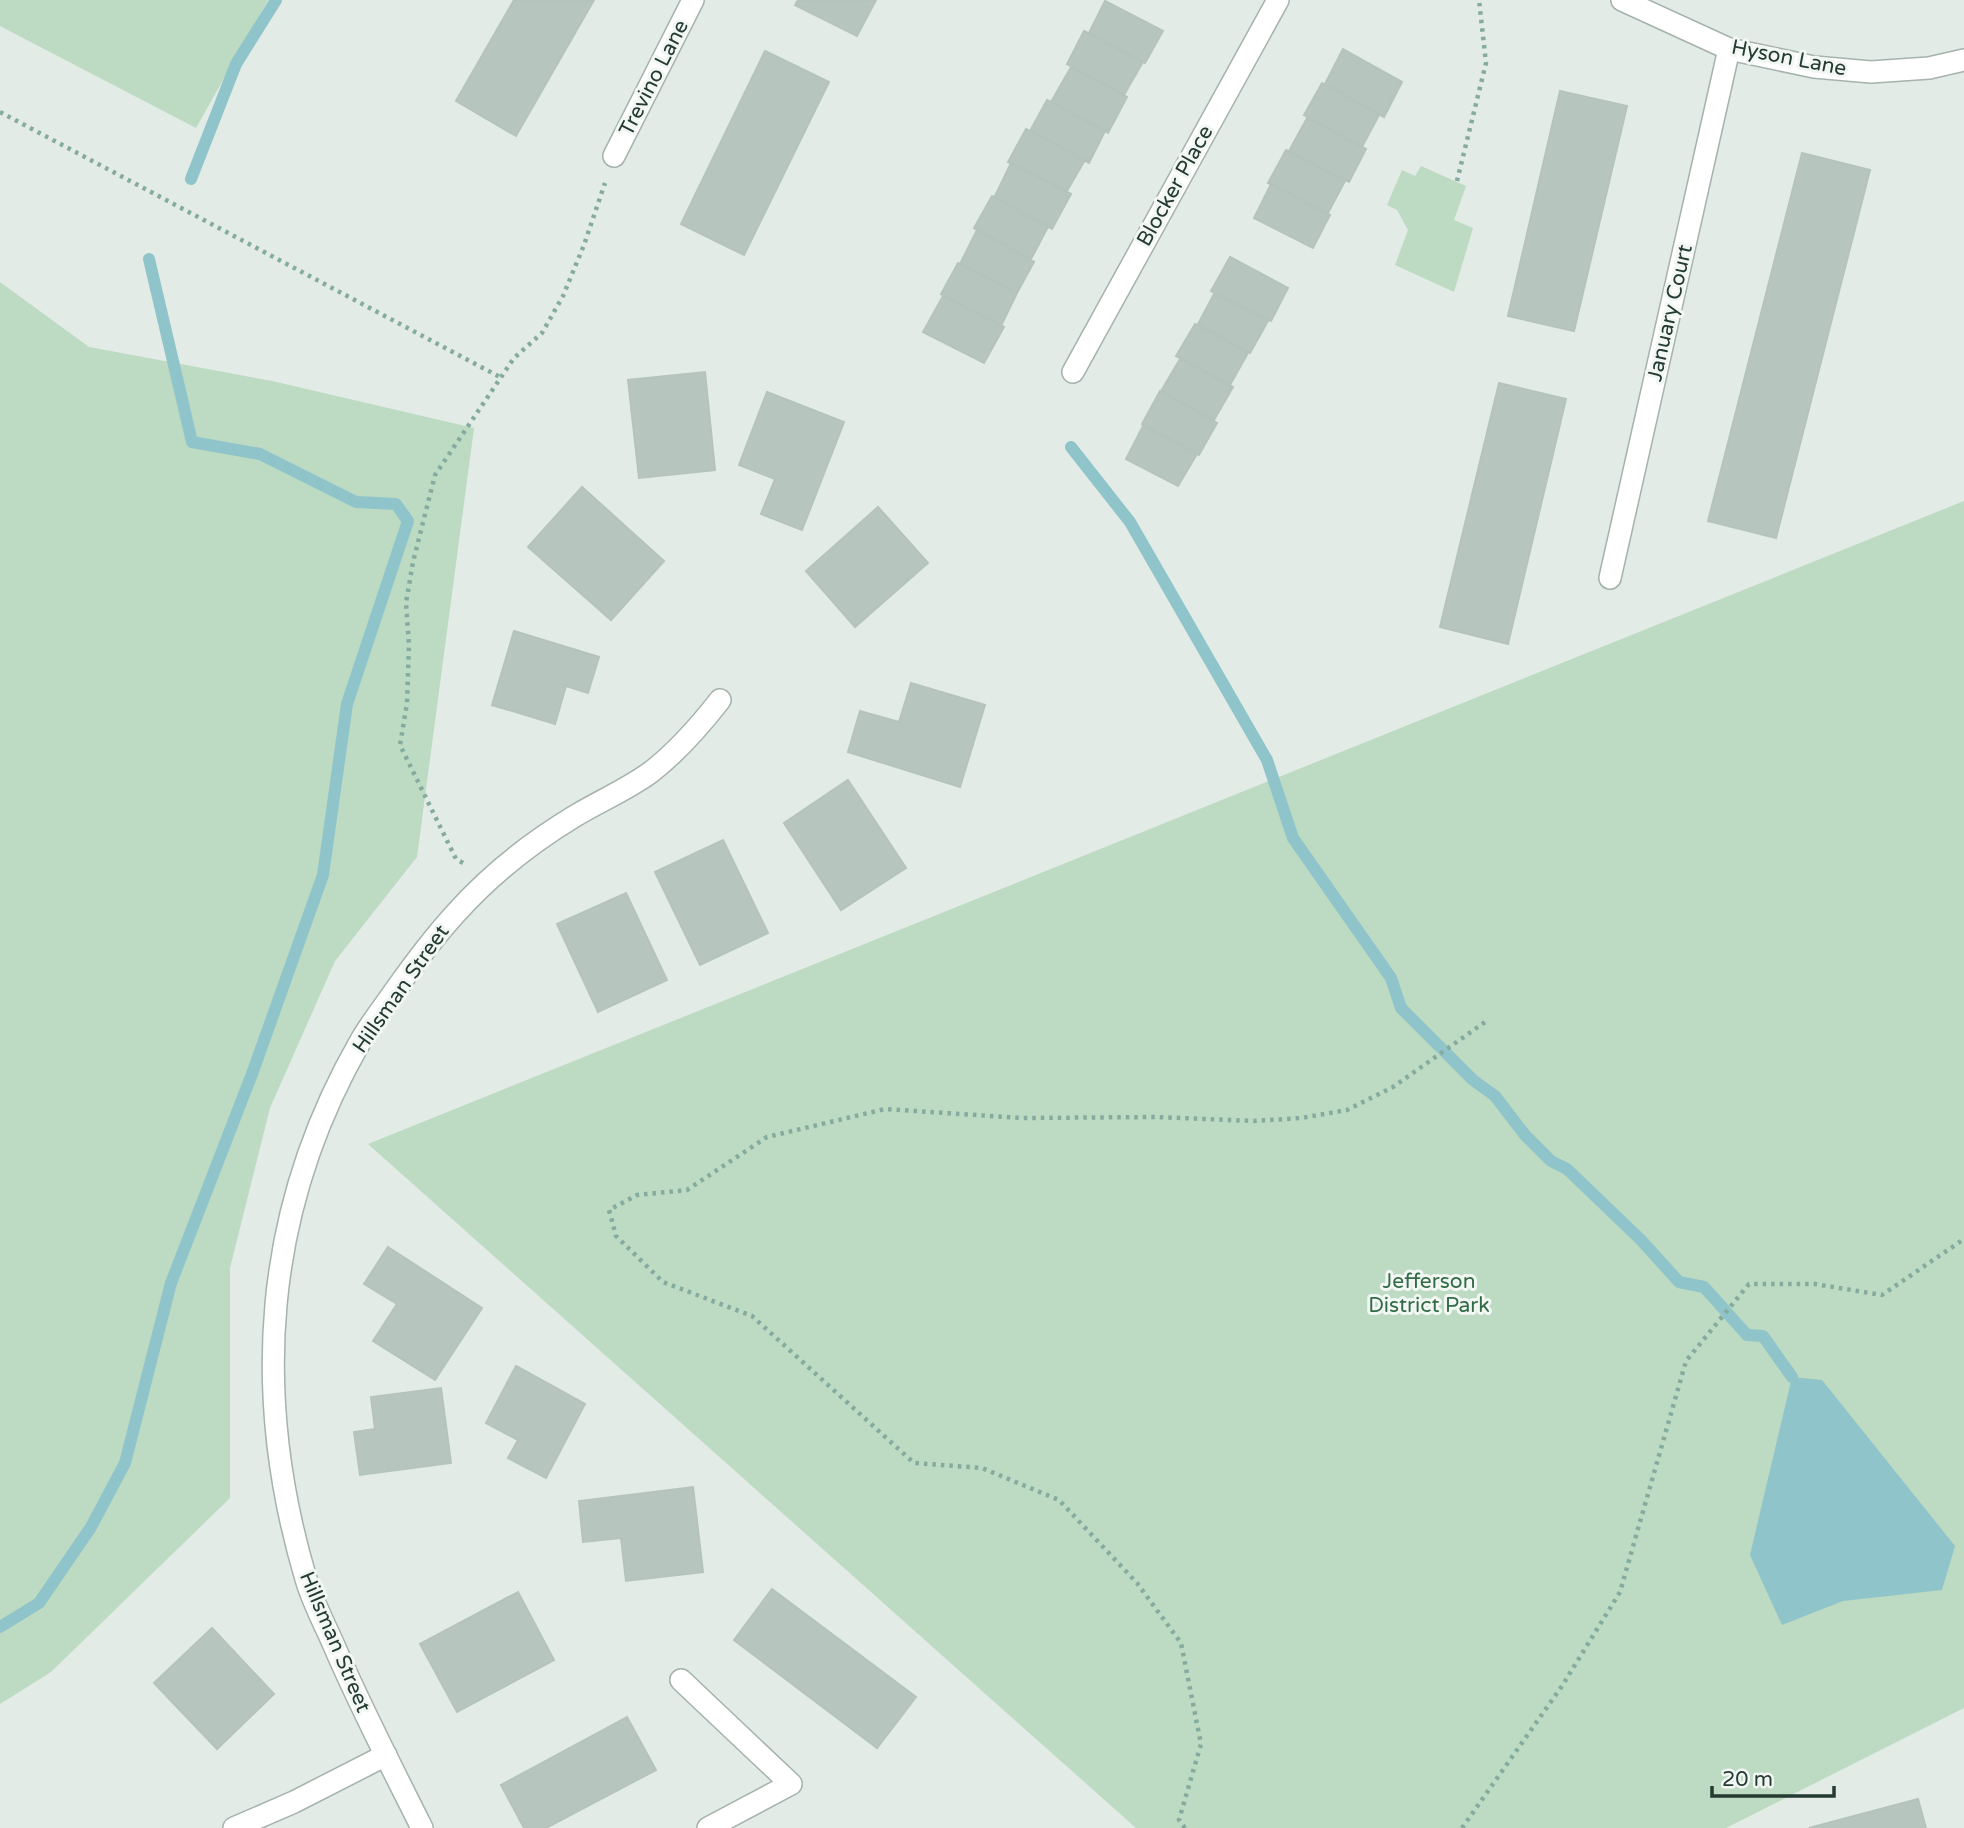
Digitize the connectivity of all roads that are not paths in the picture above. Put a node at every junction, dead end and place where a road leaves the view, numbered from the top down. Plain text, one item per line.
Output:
1 (693, 0) edge
2 (1278, 0) edge
3 (1622, 0) edge
4 (1729, 49) junction
5 (1964, 60) edge
6 (614, 156) road end
7 (1073, 372) dead end
8 (1610, 578) dead end
9 (720, 700) dead end
10 (681, 1680) dead end
11 (386, 1755) junction
12 (234, 1828) edge
13 (422, 1828) edge
14 (708, 1828) edge

1 - 6 street, Trevino Lane
2 - 7 street, Blocker Place
3 - 4 street, Hyson Lane
4 - 5 street, Hyson Lane
4 - 8 street, January Court
9 - 11 street, Hillsman Street
10 - 14 street
11 - 12 street
11 - 13 street, Hillsman Street

